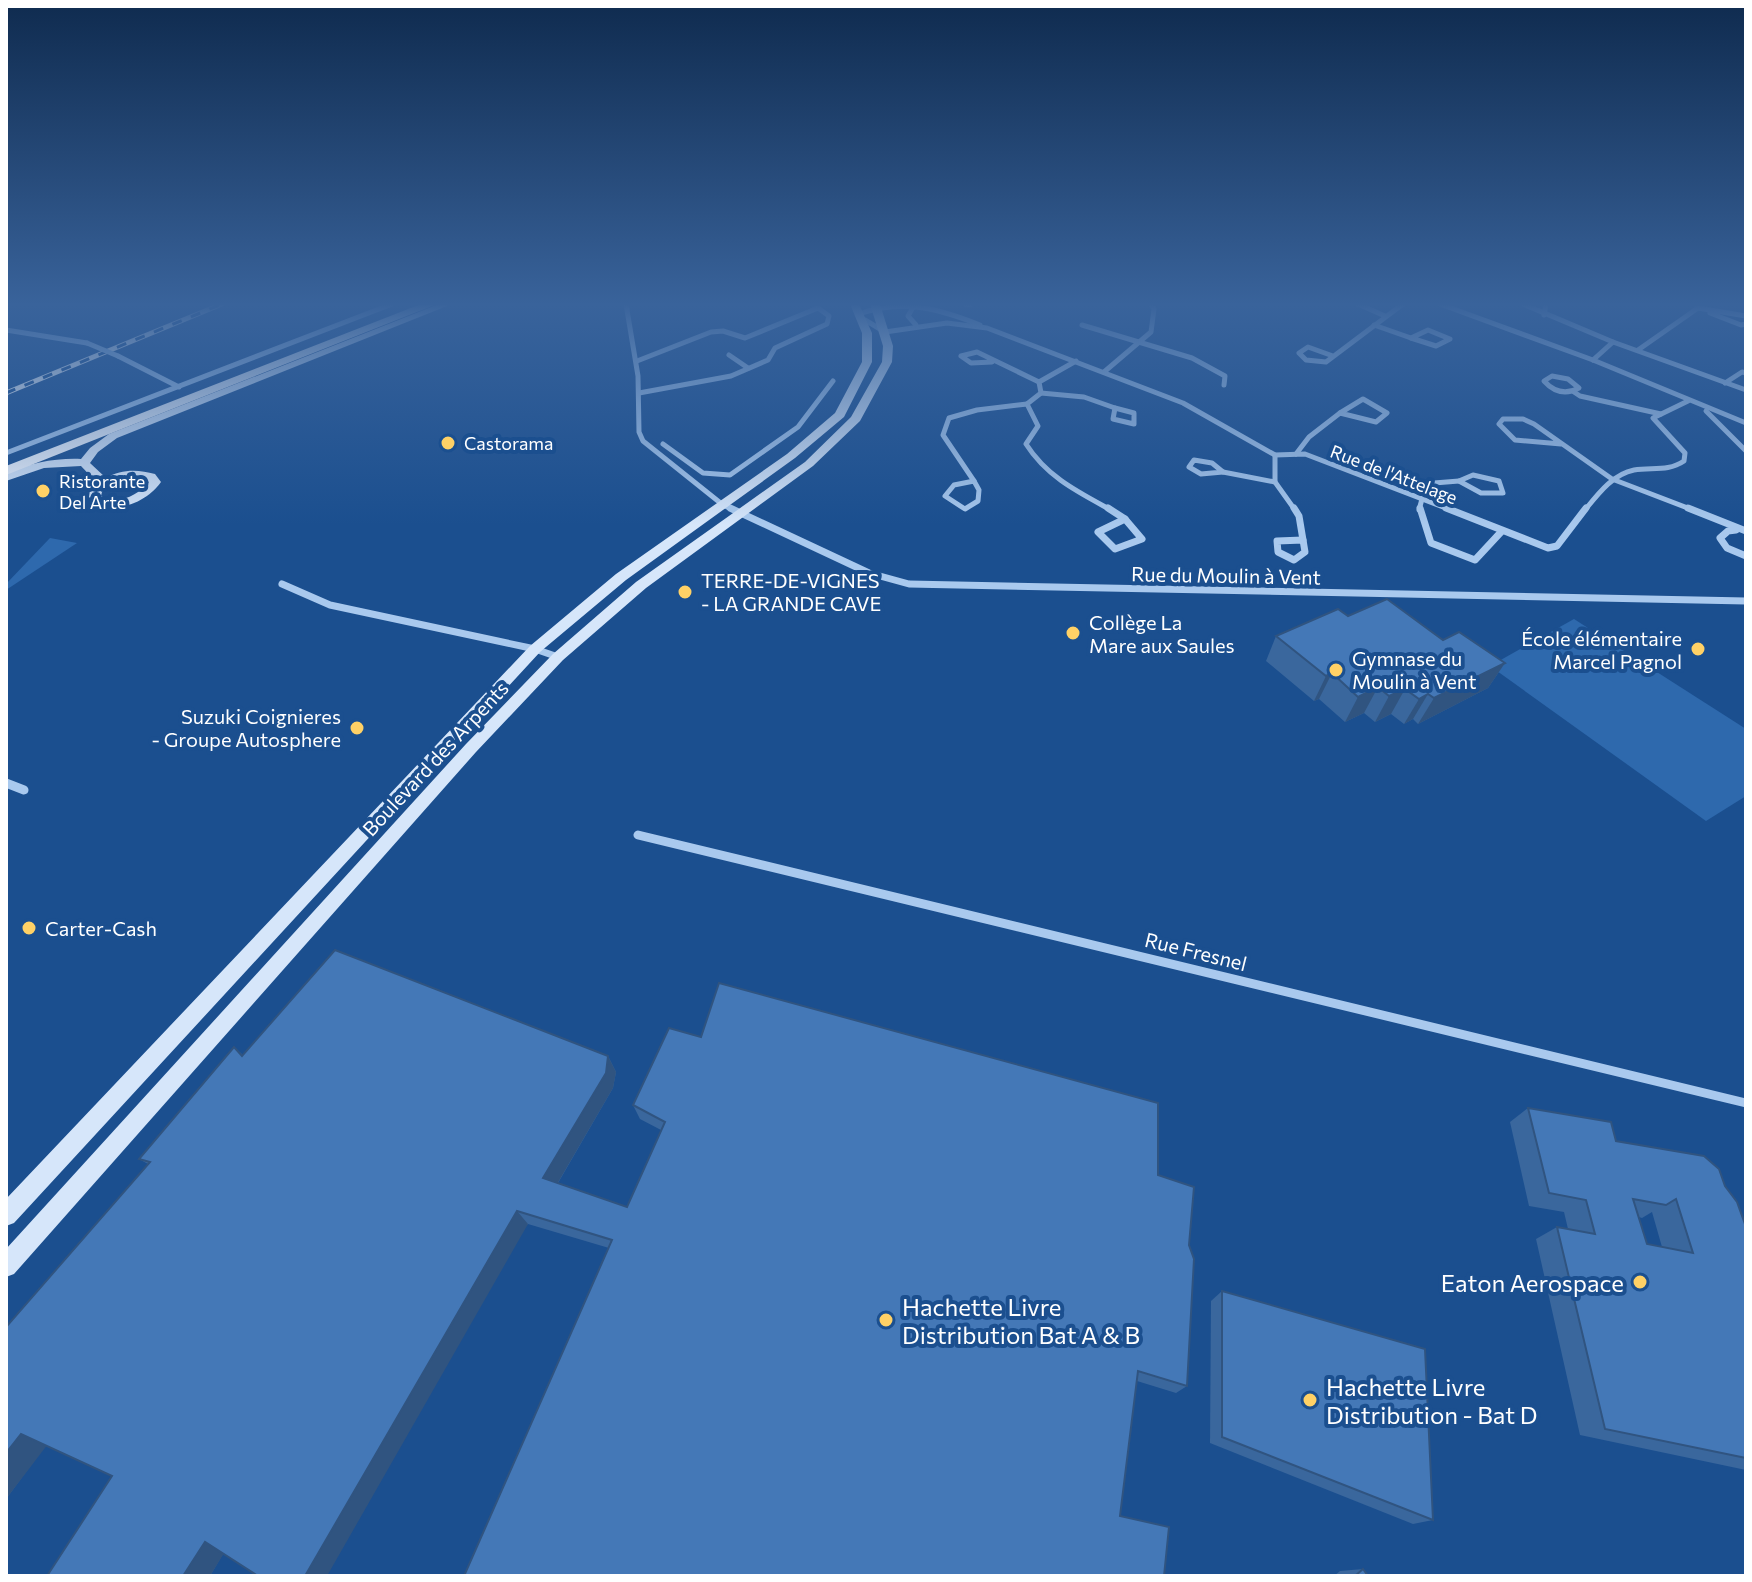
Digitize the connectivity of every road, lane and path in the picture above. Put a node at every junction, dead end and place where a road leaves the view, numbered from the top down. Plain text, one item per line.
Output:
1 (161, 378) edge
2 (203, 378) edge
3 (225, 378) edge
4 (246, 378) edge
5 (262, 378) edge
6 (638, 378) edge
7 (721, 378) edge
8 (859, 378) edge
9 (878, 378) edge
10 (1029, 378) edge
11 (1046, 378) edge
12 (1119, 378) edge
13 (1225, 378) edge
14 (1550, 378) edge
15 (1564, 378) edge
16 (1634, 378) edge
17 (1711, 378) edge
18 (1733, 378) edge
19 (833, 381) dead end
20 (1039, 382) junction
21 (1725, 383) junction
22 (1224, 385) dead end
23 (179, 387) junction
24 (1746, 390) edge
25 (1574, 392) junction
26 (639, 393) junction
27 (1041, 393) junction
28 (1688, 401) junction
29 (1027, 404) junction
30 (1115, 408) dead end
31 (1339, 413) junction
32 (1662, 414) junction
33 (1746, 423) edge
34 (137, 428) junction
35 (663, 444) dead end
36 (1561, 444) junction
37 (1745, 448) edge
38 (6, 453) edge
39 (1296, 454) junction
40 (1275, 455) junction
41 (6, 463) edge
42 (84, 463) junction
43 (697, 471) junction
44 (1223, 472) junction
45 (133, 473) junction
46 (6, 474) edge
47 (685, 475) junction
48 (1612, 479) junction
49 (974, 481) junction
50 (1459, 481) junction
51 (1275, 482) junction
52 (104, 483) junction
53 (1420, 499) junction
54 (723, 505) junction
55 (741, 514) junction
56 (1125, 519) junction
57 (1737, 529) junction
58 (1746, 531) edge
59 (1501, 532) junction
60 (1305, 540) junction
61 (1746, 556) edge
62 (282, 584) dead end
63 (1746, 601) edge
64 (535, 649) junction
65 (558, 657) junction
66 (6, 783) edge
67 (24, 790) dead end
68 (638, 835) dead end
69 (1745, 1106) edge
70 (6, 1215) edge
71 (6, 1266) edge

1 - 23 street, bridge
2 - 23 street
3 - 41 main road
4 - 46 main road
5 - 34 street
6 - 26 street, Rue du Moulin à Vent
7 - 26 street
8 - 54 street, Boulevard des Arpents
9 - 55 street, Boulevard des Arpents
10 - 20 street
11 - 20 street
12 - 40 street
13 - 22 street
14 - 25 street
15 - 25 street
16 - 28 street
17 - 21 street
18 - 21 street
19 - 43 street
20 - 27 street
21 - 24 street
23 - 38 street
25 - 32 street
26 - 47 street, Rue du Moulin à Vent
27 - 29 street
27 - 30 street
28 - 32 street
28 - 33 street
28 - 37 street
29 - 49 street
29 - 56 street
31 - 31 street
31 - 39 street
32 - 48 street
34 - 42 street
34 - 45 street
35 - 43 street
36 - 36 street
36 - 48 street
39 - 40 street, Rue de l'Attelage
39 - 53 street, Rue de l'Attelage
40 - 51 street
42 - 46 street
42 - 52 street
43 - 47 street
44 - 44 street
44 - 51 street
45 - 52 street
45 - 52 street
47 - 54 street, Rue du Moulin à Vent
48 - 57 street
48 - 59 street, Rue de l'Attelage
49 - 49 street
50 - 50 street
50 - 53 street
51 - 60 street
53 - 59 street, Rue de l'Attelage
53 - 59 street
54 - 55 street, Rue du Moulin à Vent
54 - 64 street, Boulevard des Arpents
55 - 63 street, Rue du Moulin à Vent
55 - 65 street, Boulevard des Arpents
56 - 56 street
57 - 58 street
57 - 61 street
60 - 60 street
62 - 64 street
64 - 65 street
64 - 70 street, Boulevard des Arpents
65 - 71 street, Boulevard des Arpents
66 - 67 street
68 - 69 street, Rue Fresnel

